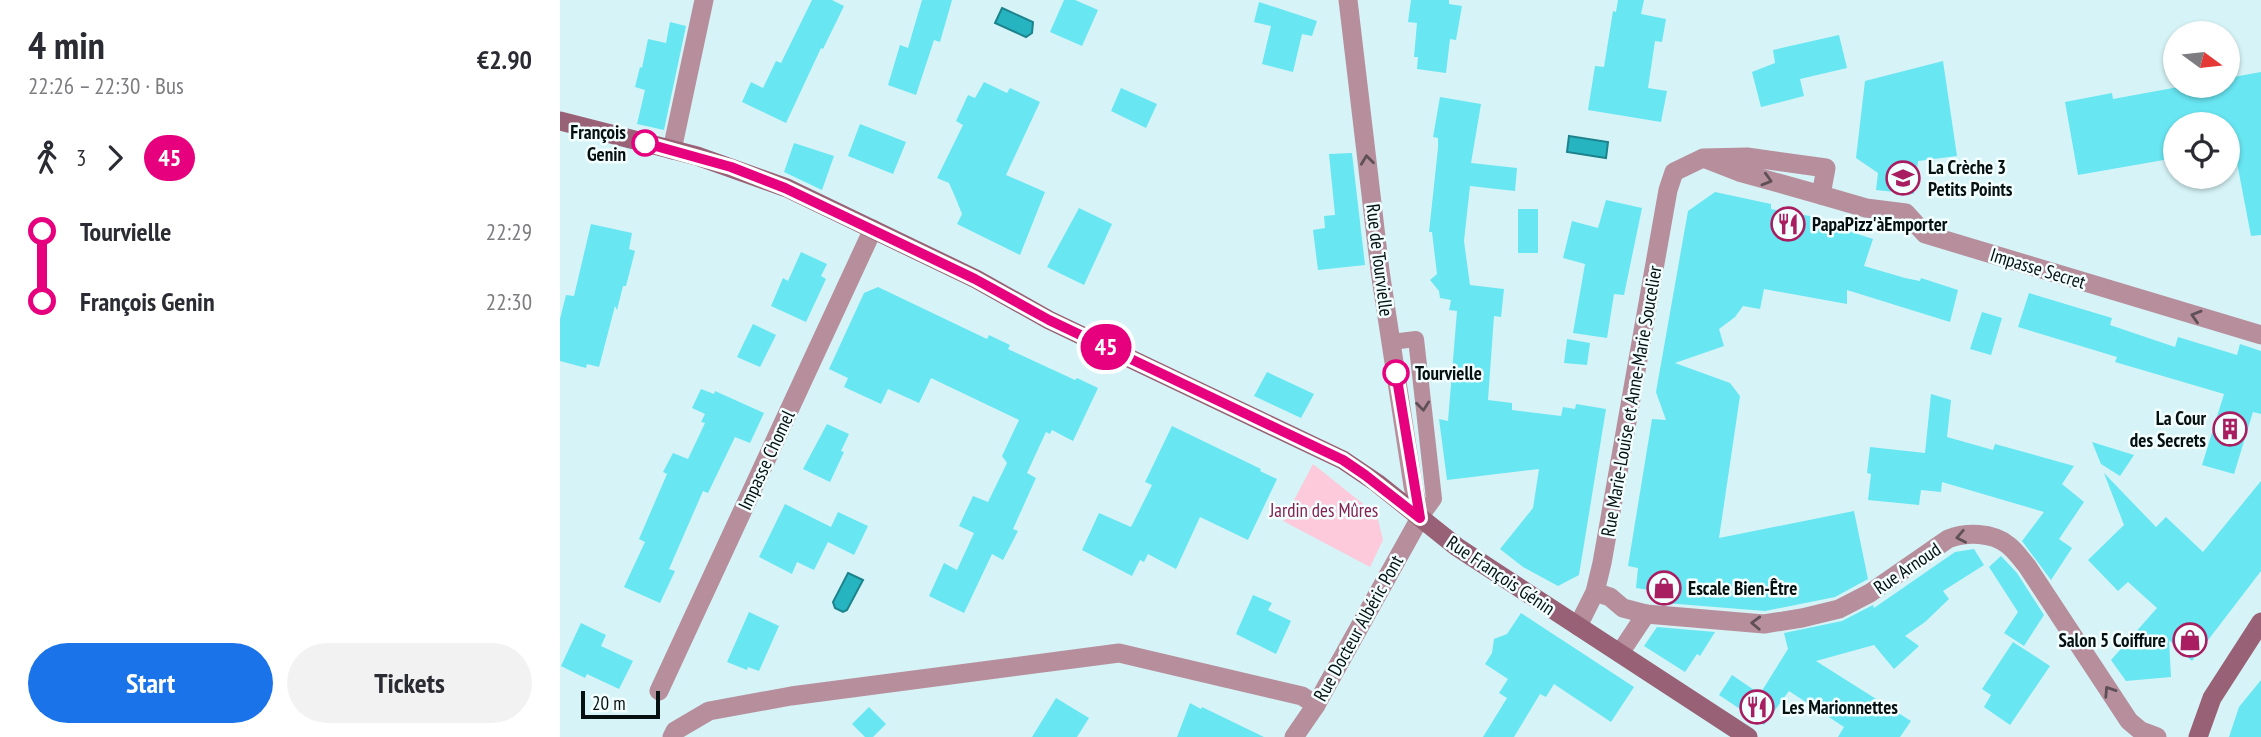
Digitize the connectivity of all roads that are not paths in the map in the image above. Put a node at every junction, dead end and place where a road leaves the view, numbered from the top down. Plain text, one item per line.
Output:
1 (704, 0) edge
2 (1348, 0) edge
3 (560, 121) edge
4 (672, 150) junction
5 (1703, 158) junction
6 (1821, 195) junction
7 (873, 229) junction
8 (2261, 335) edge
9 (1420, 518) junction
10 (1595, 592) junction
11 (1646, 614) junction
12 (2261, 621) edge
13 (1578, 626) junction
14 (1620, 653) junction
15 (659, 691) dead end
16 (1316, 705) junction
17 (672, 737) edge
18 (1294, 737) edge
19 (1748, 737) edge
20 (2157, 737) edge
21 (2198, 737) edge

1 - 4 street
9 -> 2 street, Rue de Tourvielle
3 - 4 main road, Rue François Génin
4 - 7 main road, Rue François Génin
5 -> 6 street, Impasse Secret
5 - 6 street
5 - 10 street, Rue Marie-Louise et Anne-Marie Soucelier
8 -> 6 street, Impasse Secret
7 - 9 main road, Rue François Génin
7 - 15 street, Impasse Chomel
9 - 13 main road, Rue François Génin
9 - 16 street, Rue Docteur Albéric Pont
10 - 11 street, Rue Arnoud
10 - 13 street, Rue Marie-Louise et Anne-Marie Soucelier
11 - 14 street
20 -> 11 street, Rue Arnoud
12 - 21 main road
13 - 14 main road, Rue François Génin
14 - 19 main road, Rue François Génin
16 - 17 street
16 - 18 street, Rue Docteur Albéric Pont

